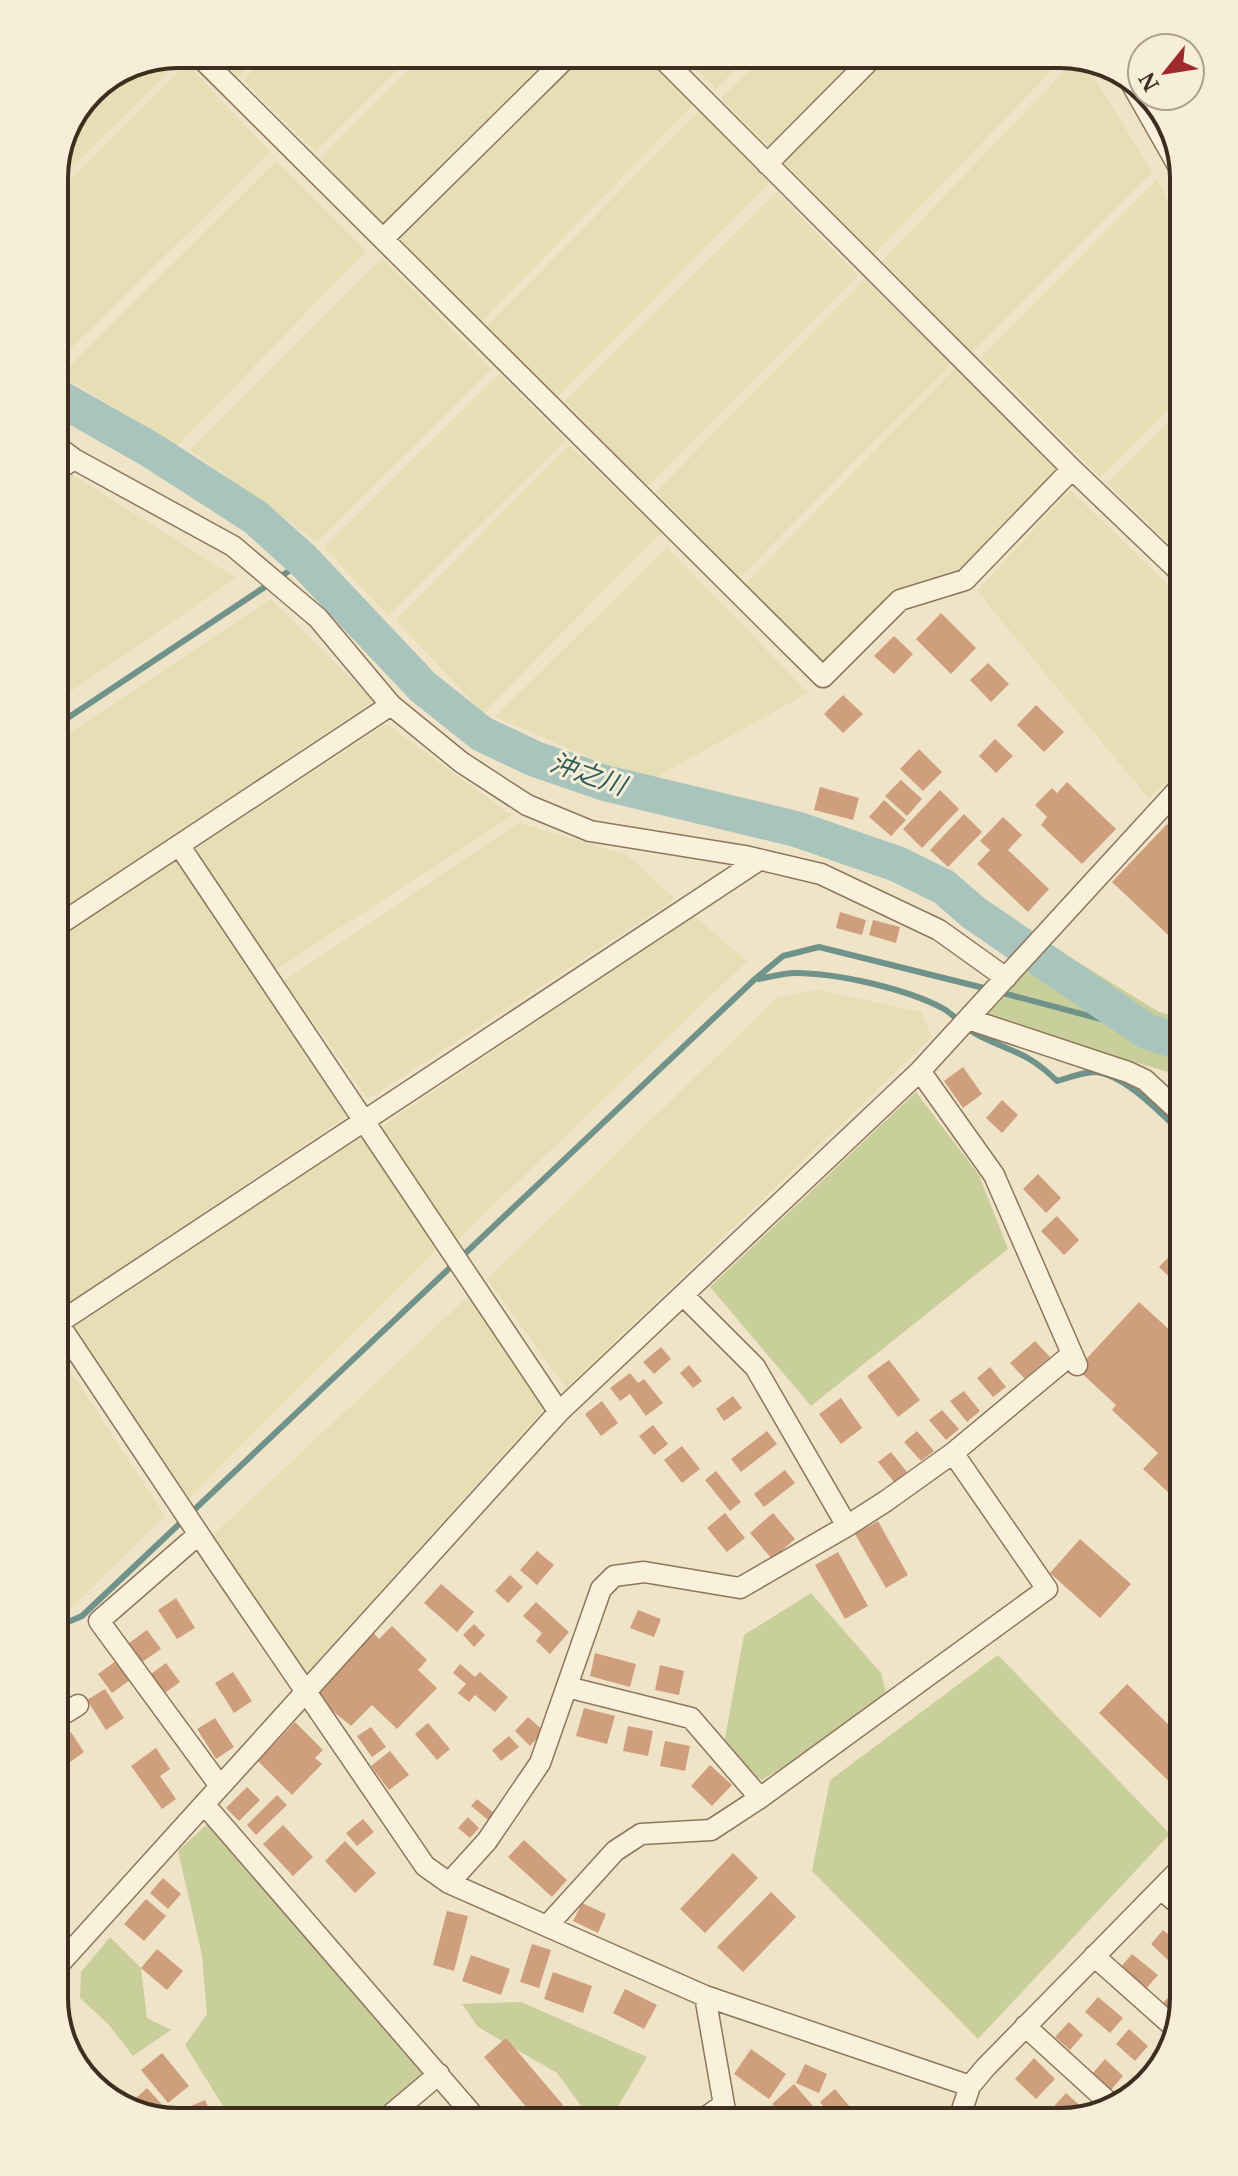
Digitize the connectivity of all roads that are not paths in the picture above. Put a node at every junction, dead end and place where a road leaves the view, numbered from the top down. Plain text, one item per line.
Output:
1 (211, 68) edge
2 (556, 68) edge
3 (672, 68) edge
4 (862, 68) edge
5 (1148, 114) edge
6 (1161, 136) edge
7 (767, 164) junction
8 (383, 239) junction
9 (68, 454) edge
10 (74, 459) junction
11 (68, 463) edge
12 (1072, 469) junction
13 (1170, 563) edge
14 (391, 705) junction
15 (1170, 798) edge
16 (179, 845) junction
17 (759, 860) junction
18 (68, 919) edge
19 (1006, 978) junction
20 (968, 1019) junction
21 (920, 1071) junction
22 (1170, 1103) edge
23 (363, 1122) junction
24 (683, 1295) junction
25 (68, 1314) edge
26 (68, 1341) edge
27 (559, 1412) junction
28 (953, 1453) junction
29 (847, 1526) junction
30 (197, 1532) junction
31 (567, 1687) junction
32 (307, 1692) junction
33 (78, 1705) dead end
34 (68, 1711) edge
35 (220, 1786) junction
36 (760, 1798) junction
37 (204, 1804) junction
38 (1170, 1880) edge
39 (449, 1883) junction
40 (1161, 1889) junction
41 (1170, 1897) edge
42 (547, 1926) junction
43 (68, 1955) edge
44 (1094, 1956) junction
45 (705, 1996) junction
46 (1167, 2021) edge
47 (1025, 2026) junction
48 (439, 2074) junction
49 (970, 2086) junction
50 (1105, 2099) edge
51 (399, 2108) edge
52 (467, 2108) edge
53 (725, 2108) edge
54 (963, 2108) edge

1 - 8 street
2 - 8 street
3 - 7 street
4 - 7 street
5 - 6 street
7 - 12 street
8 - 12 street
9 - 10 street
10 - 11 street
10 - 14 street
12 - 13 street
14 - 16 street
14 - 17 street
15 - 19 street
16 - 18 street
16 - 23 street
17 - 19 street
17 - 23 street
19 - 20 street
20 - 21 street
20 - 22 street
21 - 24 street
21 - 28 street
23 - 25 street
23 - 27 street
24 - 27 street
24 - 29 street
26 - 30 street
27 - 32 street
28 - 29 street
28 - 36 street
29 - 31 street
30 - 32 street
30 - 35 street
31 - 36 street
31 - 39 street
32 - 35 street
32 - 39 street
33 - 34 street
35 - 37 street
36 - 42 street
37 - 43 street
37 - 48 street
38 - 40 street
39 - 42 street
40 - 41 street
40 - 44 street
42 - 45 street
44 - 46 street
44 - 47 street
45 - 49 street
45 - 53 street
47 - 49 street
47 - 50 street
48 - 51 street
48 - 52 street
49 - 54 street

